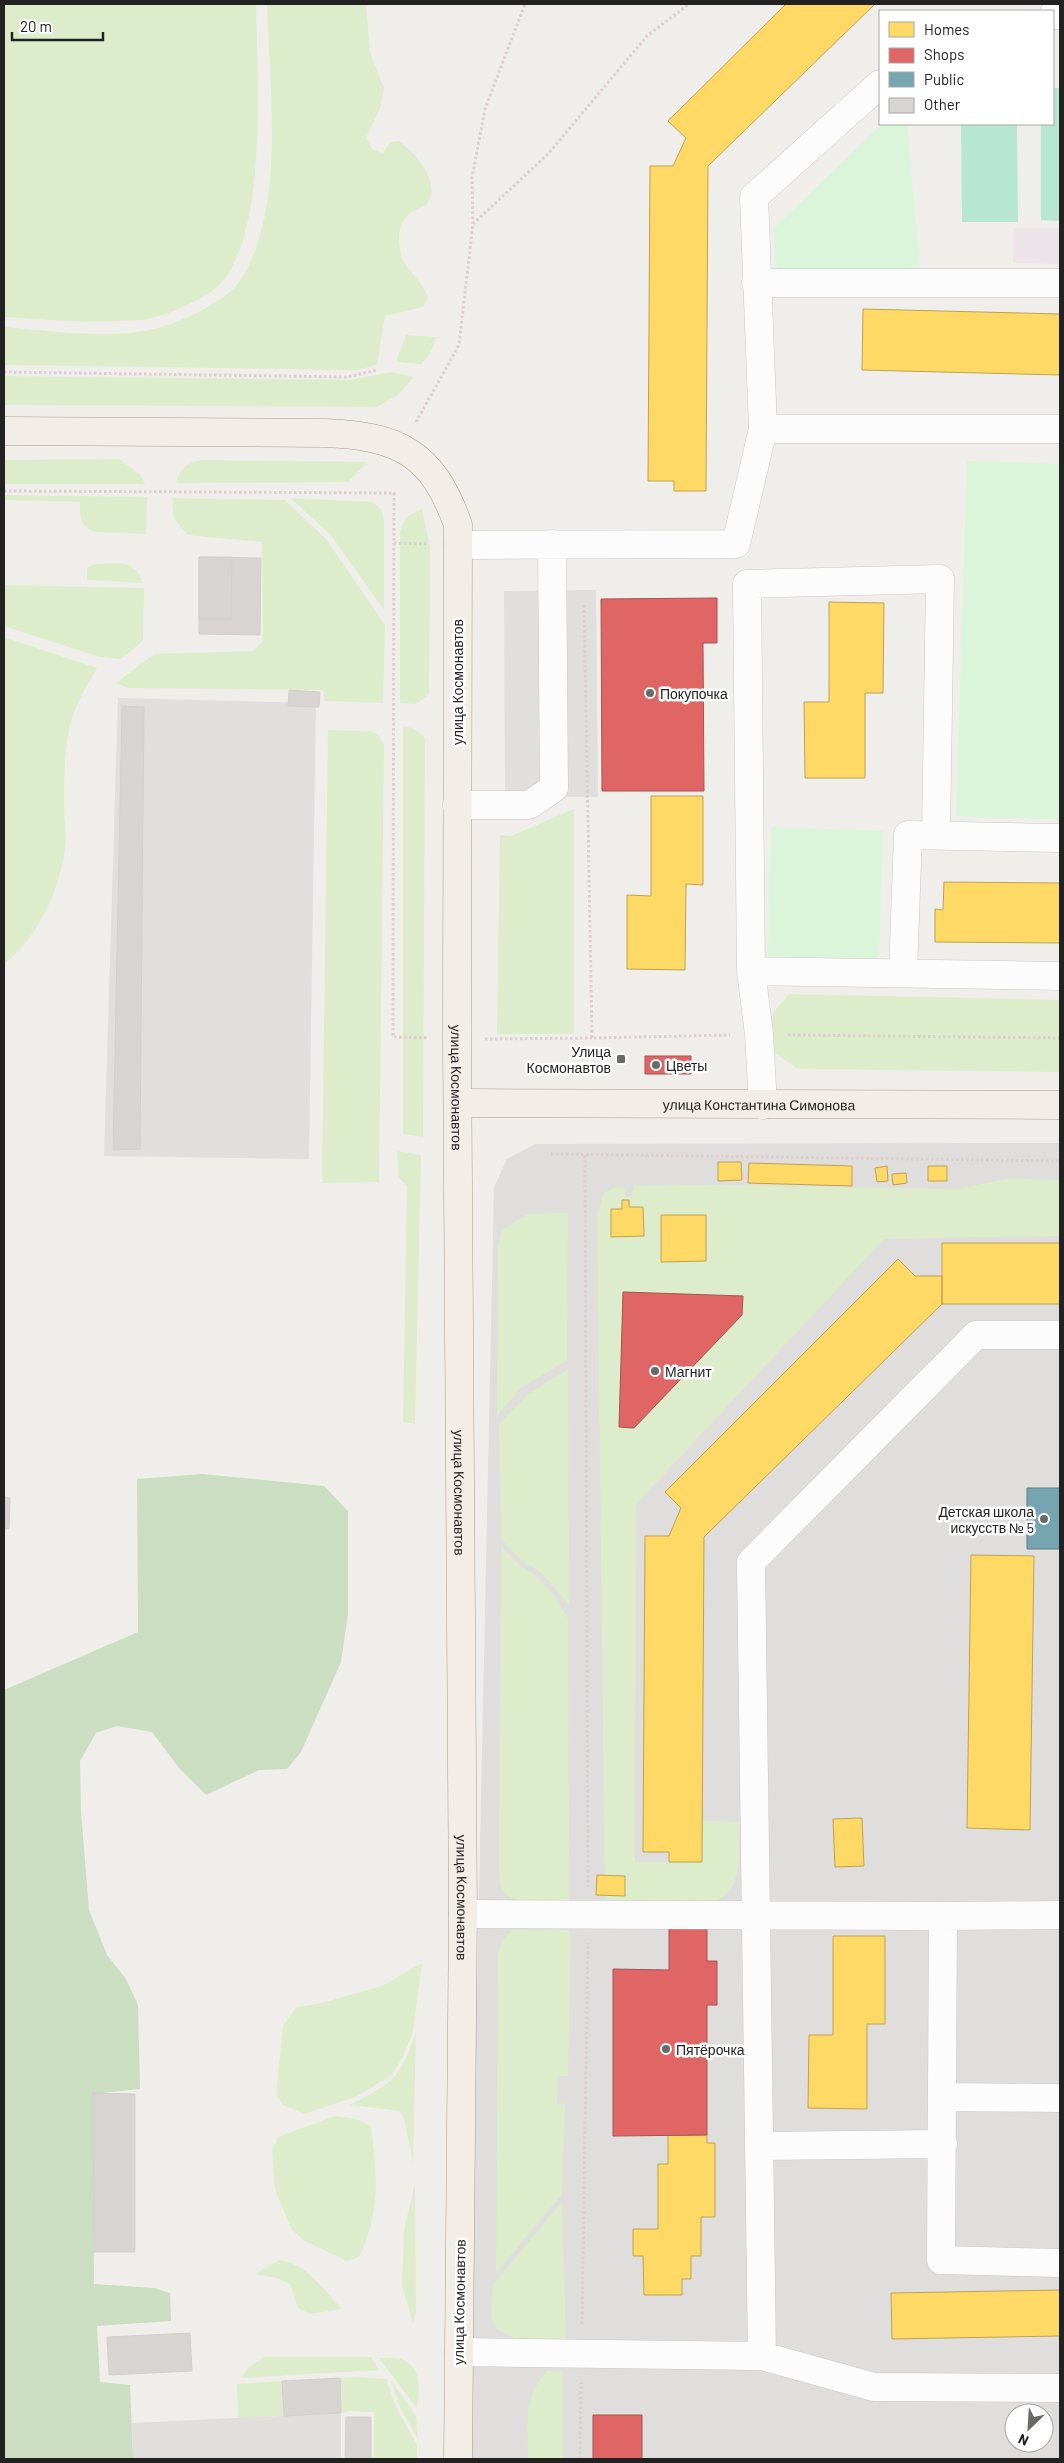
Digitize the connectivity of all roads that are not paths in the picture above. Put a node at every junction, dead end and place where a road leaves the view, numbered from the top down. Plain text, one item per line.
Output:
1 (879, 85) edge
2 (756, 283) junction
3 (1060, 283) edge
4 (1060, 428) edge
5 (762, 429) junction
6 (4, 431) edge
7 (458, 535) junction
8 (552, 544) junction
9 (736, 544) junction
10 (747, 584) junction
11 (457, 805) junction
12 (936, 835) junction
13 (1060, 838) edge
14 (750, 971) junction
15 (903, 973) junction
16 (1060, 976) edge
17 (458, 1103) junction
18 (763, 1104) junction
19 (1060, 1105) edge
20 (1060, 1334) edge
21 (463, 1914) junction
22 (757, 1915) junction
23 (1060, 1915) edge
24 (943, 1916) junction
25 (944, 2098) junction
26 (1060, 2098) edge
27 (943, 2144) junction
28 (760, 2146) junction
29 (1060, 2263) edge
30 (459, 2352) junction
31 (762, 2356) junction
32 (1060, 2388) edge
33 (458, 2459) edge

1 - 2 lane
2 - 3 lane
2 - 5 lane
4 - 5 lane
5 - 9 lane
6 - 7 main road
7 - 8 lane
7 - 11 main road, улица Космонавтов
8 - 9 lane
8 - 11 lane
9 - 10 lane
10 - 12 lane
10 - 14 lane
11 - 17 main road, улица Космонавтов
12 - 13 lane
12 - 15 lane
14 - 15 lane
14 - 18 lane
15 - 16 lane
17 - 18 main road, улица Константина Симонова
17 - 21 main road, улица Космонавтов
18 - 19 main road, улица Константина Симонова
20 - 22 lane
21 - 22 lane
21 - 30 main road, улица Космонавтов
22 - 24 lane
22 - 28 lane
23 - 24 lane
24 - 25 lane
25 - 26 lane
25 - 27 lane
27 - 28 lane
27 - 29 lane
28 - 31 lane
30 - 31 lane
30 - 33 main road, улица Космонавтов
31 - 32 lane

